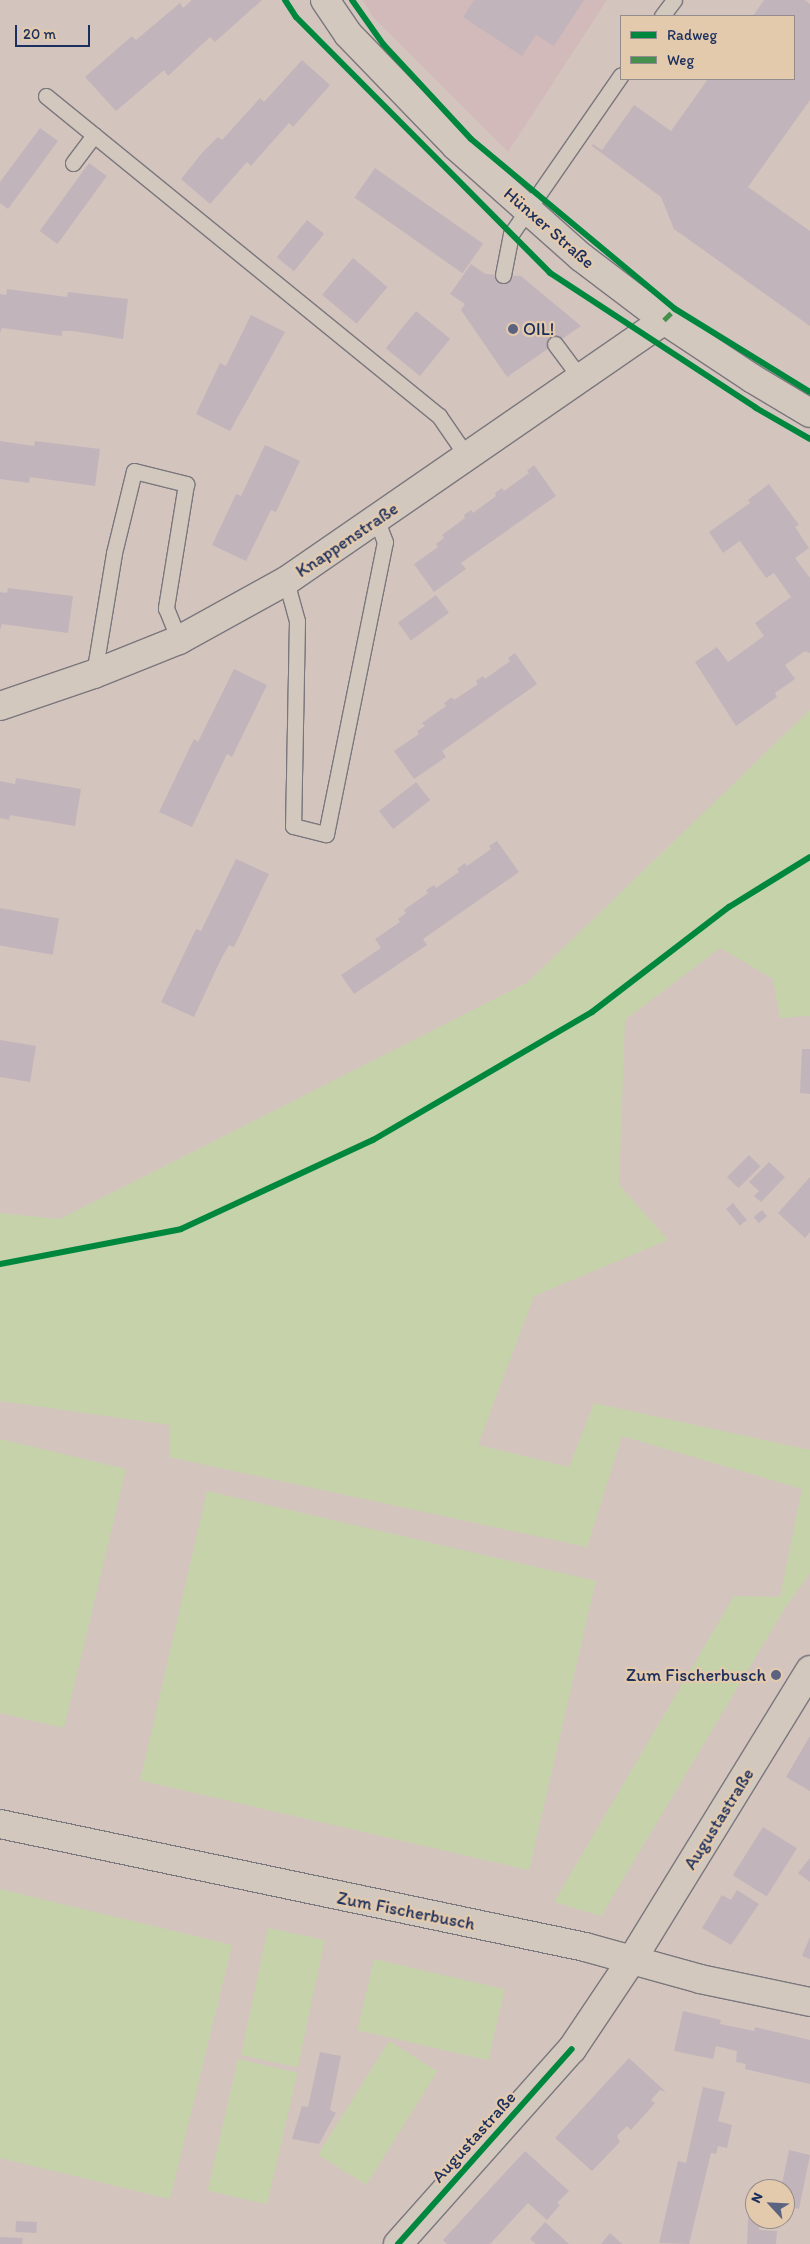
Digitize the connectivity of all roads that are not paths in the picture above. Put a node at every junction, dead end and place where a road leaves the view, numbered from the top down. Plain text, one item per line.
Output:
1 (325, 0) edge
2 (674, 0) edge
3 (663, 15) edge
4 (620, 76) edge
5 (46, 96) dead end
6 (94, 136) junction
7 (73, 163) dead end
8 (528, 210) junction
9 (503, 275) dead end
10 (664, 320) junction
11 (555, 344) dead end
12 (581, 379) junction
13 (810, 413) edge
14 (468, 458) junction
15 (377, 521) junction
16 (286, 581) junction
17 (179, 640) junction
18 (94, 674) junction
19 (0, 706) edge
20 (810, 1670) edge
21 (0, 1824) edge
22 (633, 1958) junction
23 (810, 2002) edge
24 (403, 2242) edge

1 - 8 street, Hünxer Straße
2 - 3 lane
4 - 8 lane
5 - 6 lane
6 - 7 lane
6 - 14 lane
8 - 9 lane
8 - 10 street, Hünxer Straße
10 - 12 street, Knappenstraße
10 - 13 street, Hünxer Straße
11 - 12 lane
12 - 14 street, Knappenstraße
14 - 15 street, Knappenstraße
15 - 16 street, Knappenstraße
15 - 16 lane
16 - 17 street, Knappenstraße
17 - 18 street, Knappenstraße
17 - 18 lane
18 - 19 street, Knappenstraße
20 - 22 street, Augustastraße
21 - 22 street, Zum Fischerbusch
22 - 23 street, Zum Fischerbusch
22 - 24 street, Augustastraße

